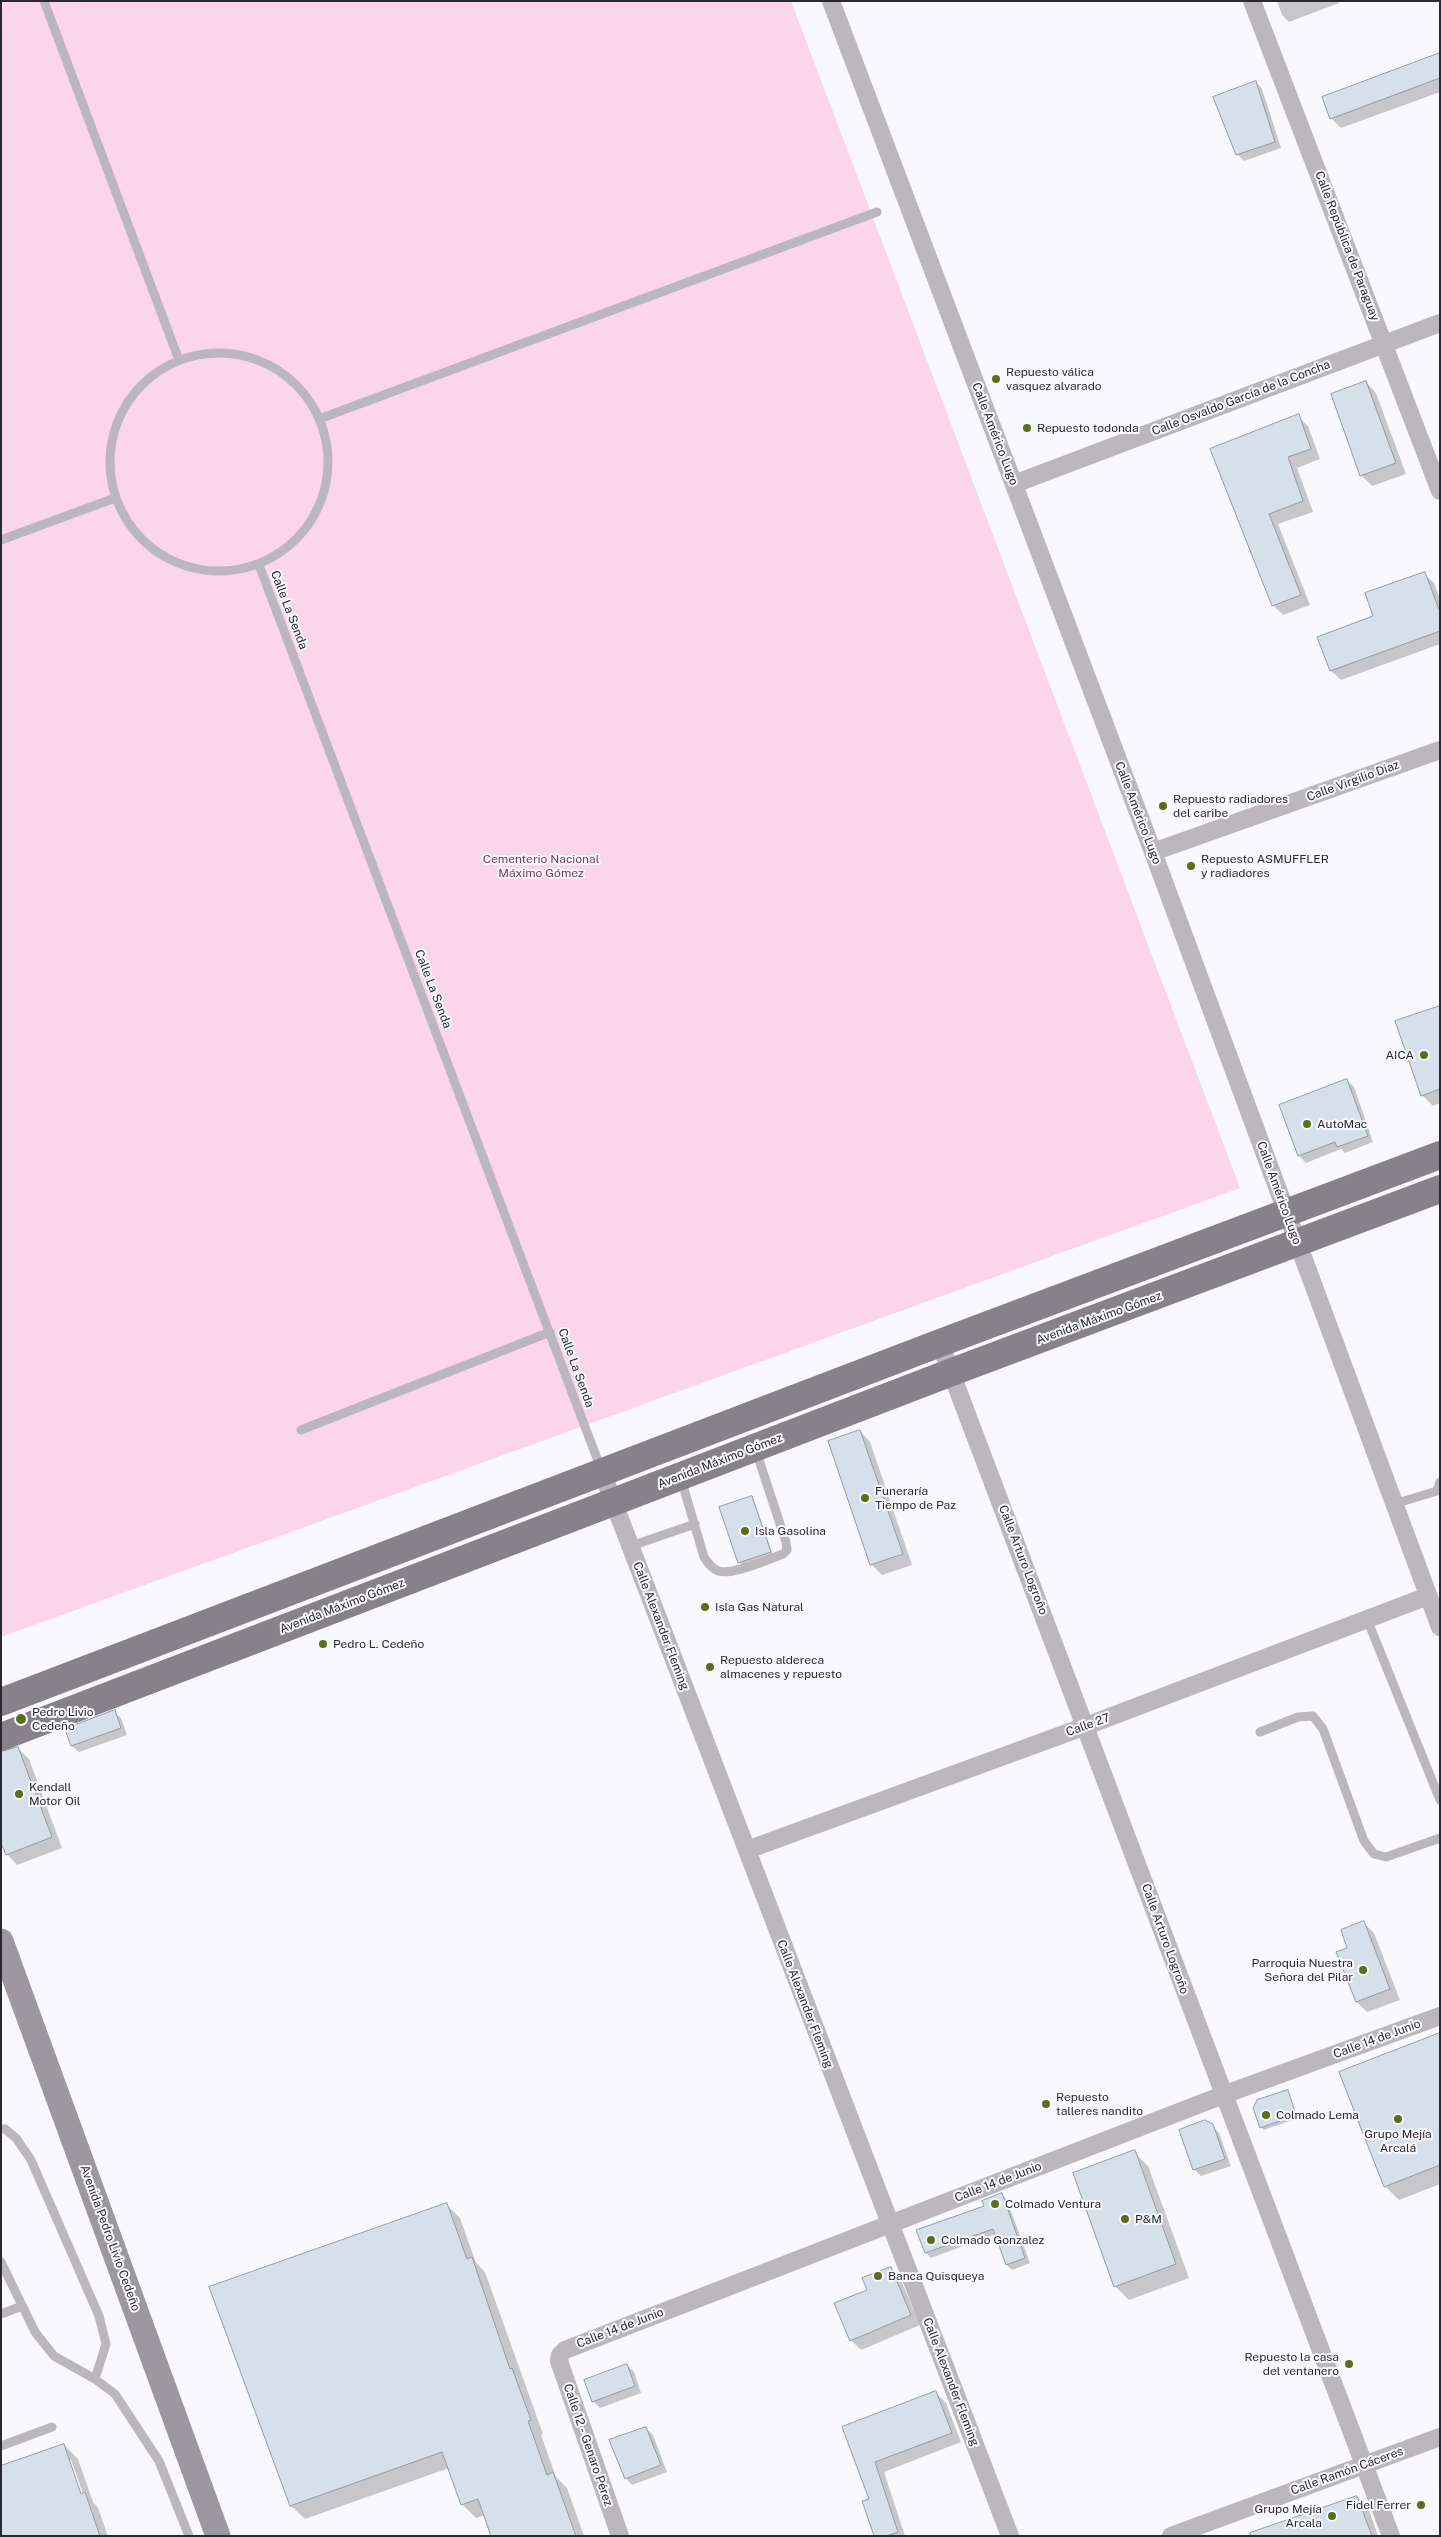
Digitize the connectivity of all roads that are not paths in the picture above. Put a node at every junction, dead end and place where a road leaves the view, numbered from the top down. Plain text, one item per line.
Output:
1 (44, 1) edge
2 (831, 1) edge
3 (1252, 1) edge
4 (877, 212) dead end
5 (1440, 323) edge
6 (1384, 344) junction
7 (179, 360) junction
8 (319, 419) junction
9 (1014, 484) junction
10 (1440, 492) edge
11 (115, 498) junction
12 (1, 540) edge
13 (259, 565) junction
14 (1440, 750) edge
15 (1153, 852) junction
16 (1440, 1155) edge
17 (1440, 1189) edge
18 (1287, 1214) junction
19 (1297, 1243) junction
20 (550, 1332) junction
21 (940, 1342) junction
22 (952, 1372) junction
23 (300, 1430) dead end
24 (755, 1447) junction
25 (602, 1472) junction
26 (680, 1476) junction
27 (1439, 1490) edge
28 (614, 1501) junction
29 (1394, 1504) junction
30 (695, 1524) junction
31 (631, 1546) junction
32 (1428, 1596) junction
33 (1367, 1619) junction
34 (1440, 1627) edge
35 (1, 1702) edge
36 (1086, 1726) junction
37 (1260, 1732) dead end
38 (1, 1737) edge
39 (1440, 1800) edge
40 (1440, 1838) edge
41 (747, 1850) junction
42 (1, 1941) edge
43 (1440, 2016) edge
44 (1223, 2095) junction
45 (1, 2129) edge
46 (889, 2224) junction
47 (1, 2262) edge
48 (22, 2306) junction
49 (1, 2314) edge
50 (560, 2355) joint
51 (95, 2379) junction
52 (52, 2427) dead end
53 (1440, 2437) edge
54 (1, 2446) edge
55 (1364, 2464) junction
56 (189, 2536) edge
57 (218, 2536) edge
58 (620, 2536) edge
59 (1010, 2536) edge
60 (1171, 2536) edge
61 (1391, 2536) edge

1 - 7 lane
2 - 9 street, Calle Américo Lugo
3 - 6 street, Calle República de Paraguay
4 - 8 lane
5 - 6 street, Calle Osvaldo García de la Concha
6 - 9 street, Calle Osvaldo García de la Concha
6 - 10 street, Calle República de Paraguay
7 - 8 lane
7 - 11 lane
8 - 13 lane
9 - 15 street, Calle Américo Lugo
11 - 12 lane
11 - 13 lane
13 - 20 lane, Calle La Senda
14 - 15 street, Calle Virgilio Diaz
15 - 18 street, Calle Américo Lugo
16 - 18 main road
17 - 19 main road, Avenida Máximo Gómez
18 - 19 street, Calle Américo Lugo
18 - 21 main road
19 - 22 main road, Avenida Máximo Gómez
19 - 29 street, Calle Américo Lugo
20 - 23 lane
20 - 25 lane, Calle La Senda
21 - 22 street, Calle Arturo Logroño
21 - 25 main road
22 - 24 main road, Avenida Máximo Gómez
22 - 36 street, Calle Arturo Logroño
24 - 26 main road, Avenida Máximo Gómez
24 - 30 lane
25 - 28 street, Calle Alexander Fleming
25 - 35 main road
26 - 28 main road, Avenida Máximo Gómez
26 - 30 lane
27 - 29 lane
28 - 31 street, Calle Alexander Fleming
28 - 38 main road, Avenida Máximo Gómez
29 - 32 street, Calle Américo Lugo
30 - 31 lane
31 - 41 street, Calle Alexander Fleming
32 - 33 street, Calle 27
32 - 34 street, Calle Américo Lugo
33 - 36 street, Calle 27
33 - 39 lane
36 - 41 street, Calle 27
36 - 44 street, Calle Arturo Logroño
37 - 40 lane
41 - 46 street, Calle Alexander Fleming
42 - 57 main road, Avenida Pedro Livio Cedeño
43 - 44 street, Calle 14 de Junio
44 - 46 street, Calle 14 de Junio
44 - 55 street, Calle Arturo Logroño
45 - 51 lane
46 - 50 street, Calle 14 de Junio
46 - 59 street, Calle Alexander Fleming
47 - 48 lane
48 - 49 lane
48 - 51 lane
50 - 58 street, Calle 12 - Genaro Pérez
51 - 56 lane
52 - 54 lane
53 - 55 street, Calle Ramón Cáceres
55 - 60 street, Calle Ramón Cáceres
55 - 61 street, Calle Arturo Logroño

